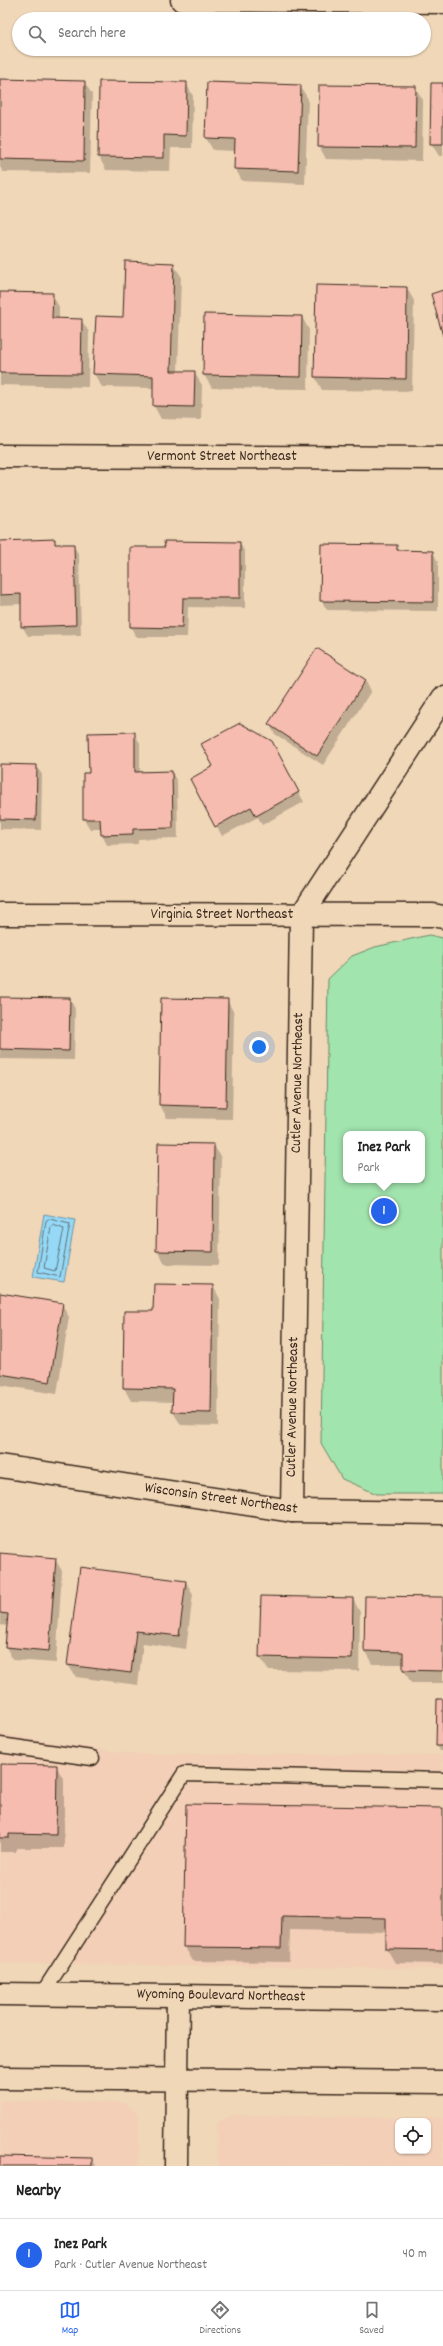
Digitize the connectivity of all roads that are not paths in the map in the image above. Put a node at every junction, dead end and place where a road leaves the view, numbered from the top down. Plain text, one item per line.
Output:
1 (182, 0) edge
2 (443, 2) edge
3 (0, 456) edge
4 (443, 458) edge
5 (443, 698) edge
6 (0, 914) edge
7 (301, 916) junction
8 (443, 917) edge
9 (0, 1466) edge
10 (292, 1510) junction
11 (443, 1513) edge
12 (0, 1745) edge
13 (92, 1758) dead end
14 (443, 1780) edge
15 (0, 1994) edge
16 (42, 1994) junction
17 (178, 1996) junction
18 (443, 1999) edge
19 (0, 2078) edge
20 (176, 2080) junction
21 (443, 2082) edge
22 (176, 2166) edge

1 - 2 street
3 - 4 street, Vermont Street Northeast
5 - 7 street
6 - 7 street, Virginia Street Northeast
7 - 8 street, Virginia Street Northeast
7 - 10 street, Cutler Avenue Northeast
9 - 10 street, Wisconsin Street Northeast
10 - 11 street, Wisconsin Street Northeast
12 - 13 lane
14 - 16 lane
15 - 16 street, Wyoming Boulevard Northeast
16 - 17 street, Wyoming Boulevard Northeast
17 - 18 street, Wyoming Boulevard Northeast
17 - 20 street
19 - 20 street
20 - 21 street
20 - 22 street

